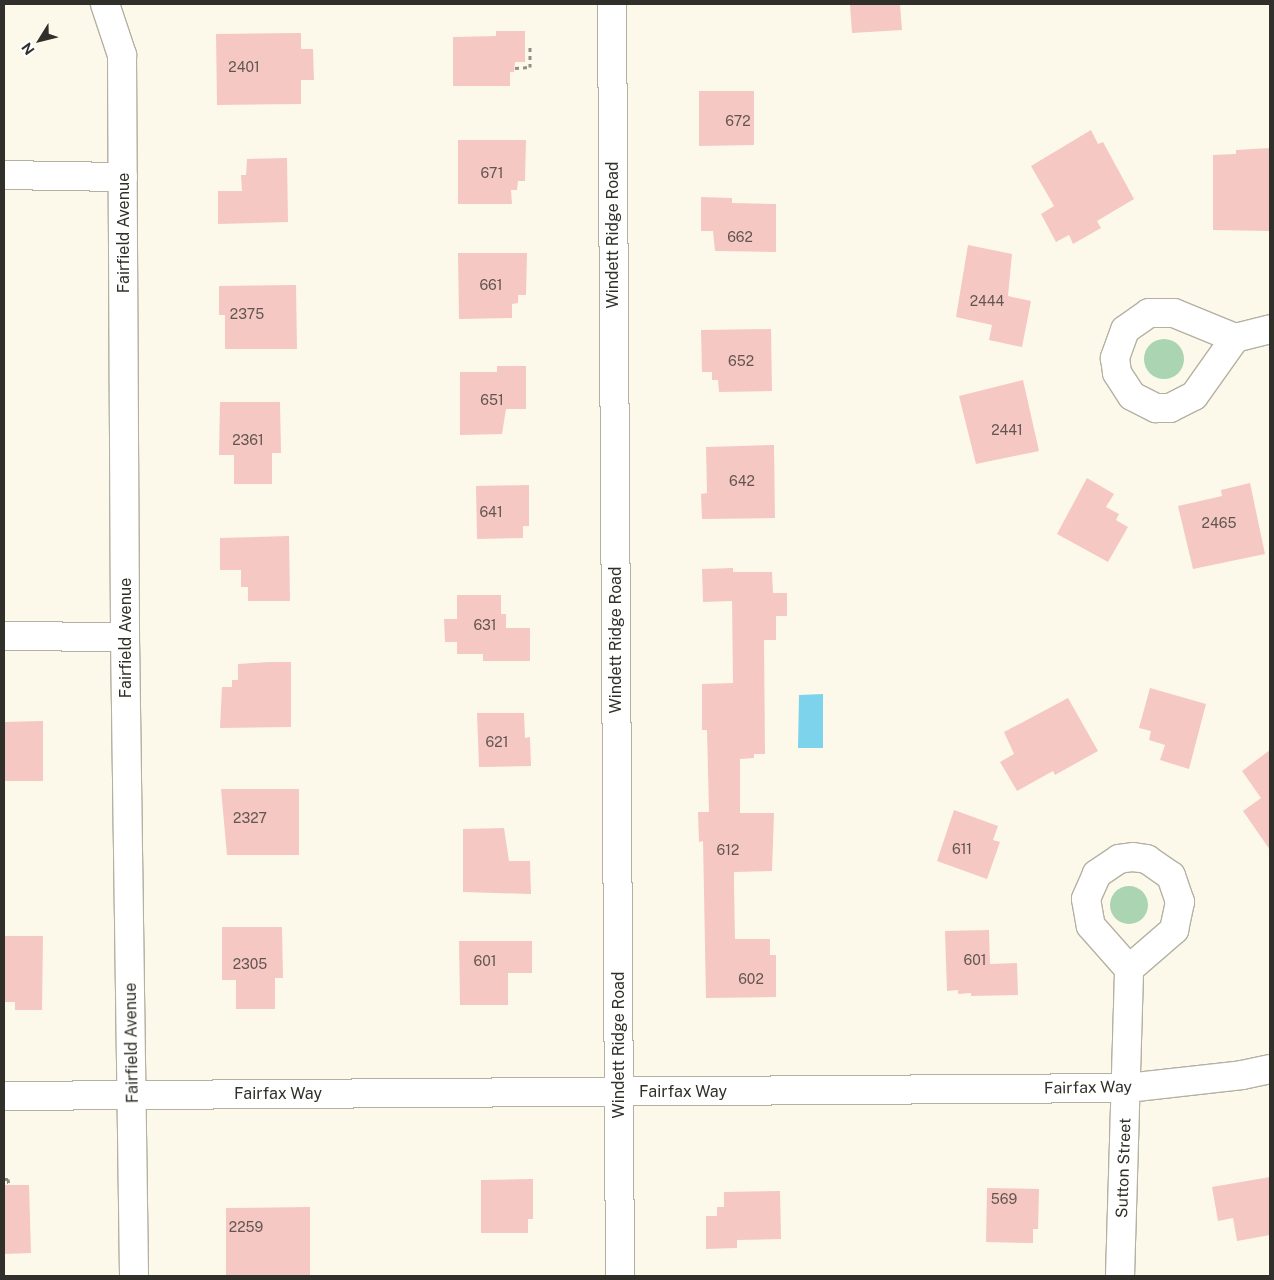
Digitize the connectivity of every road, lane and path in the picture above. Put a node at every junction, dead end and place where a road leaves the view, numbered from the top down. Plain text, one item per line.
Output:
1 (105, 4) edge
2 (612, 4) edge
3 (530, 47) dead end
4 (515, 68) dead end
5 (4, 175) edge
6 (123, 177) junction
7 (1270, 329) edge
8 (1235, 338) dead end
9 (4, 636) edge
10 (125, 637) junction
11 (1130, 969) dead end
12 (1270, 1069) edge
13 (1127, 1088) junction
14 (620, 1092) junction
15 (133, 1094) junction
16 (4, 1096) edge
17 (4, 1179) edge
18 (9, 1185) dead end
19 (134, 1276) edge
20 (620, 1276) edge
21 (1120, 1276) edge

1 - 6 street, Fairfield Avenue
2 - 14 street, Windett Ridge Road
3 - 4 path
5 - 6 street
6 - 10 street, Fairfield Avenue
7 - 8 street
9 - 10 street
10 - 15 street, Fairfield Avenue
11 - 13 street, Sutton Street
12 - 13 street, Fairfax Way
13 - 14 street, Fairfax Way
13 - 21 street, Sutton Street
14 - 15 street, Fairfax Way
14 - 20 street, Windett Ridge Road
15 - 16 street, Fairfax Way
15 - 19 street, Fairfield Avenue
17 - 18 path

